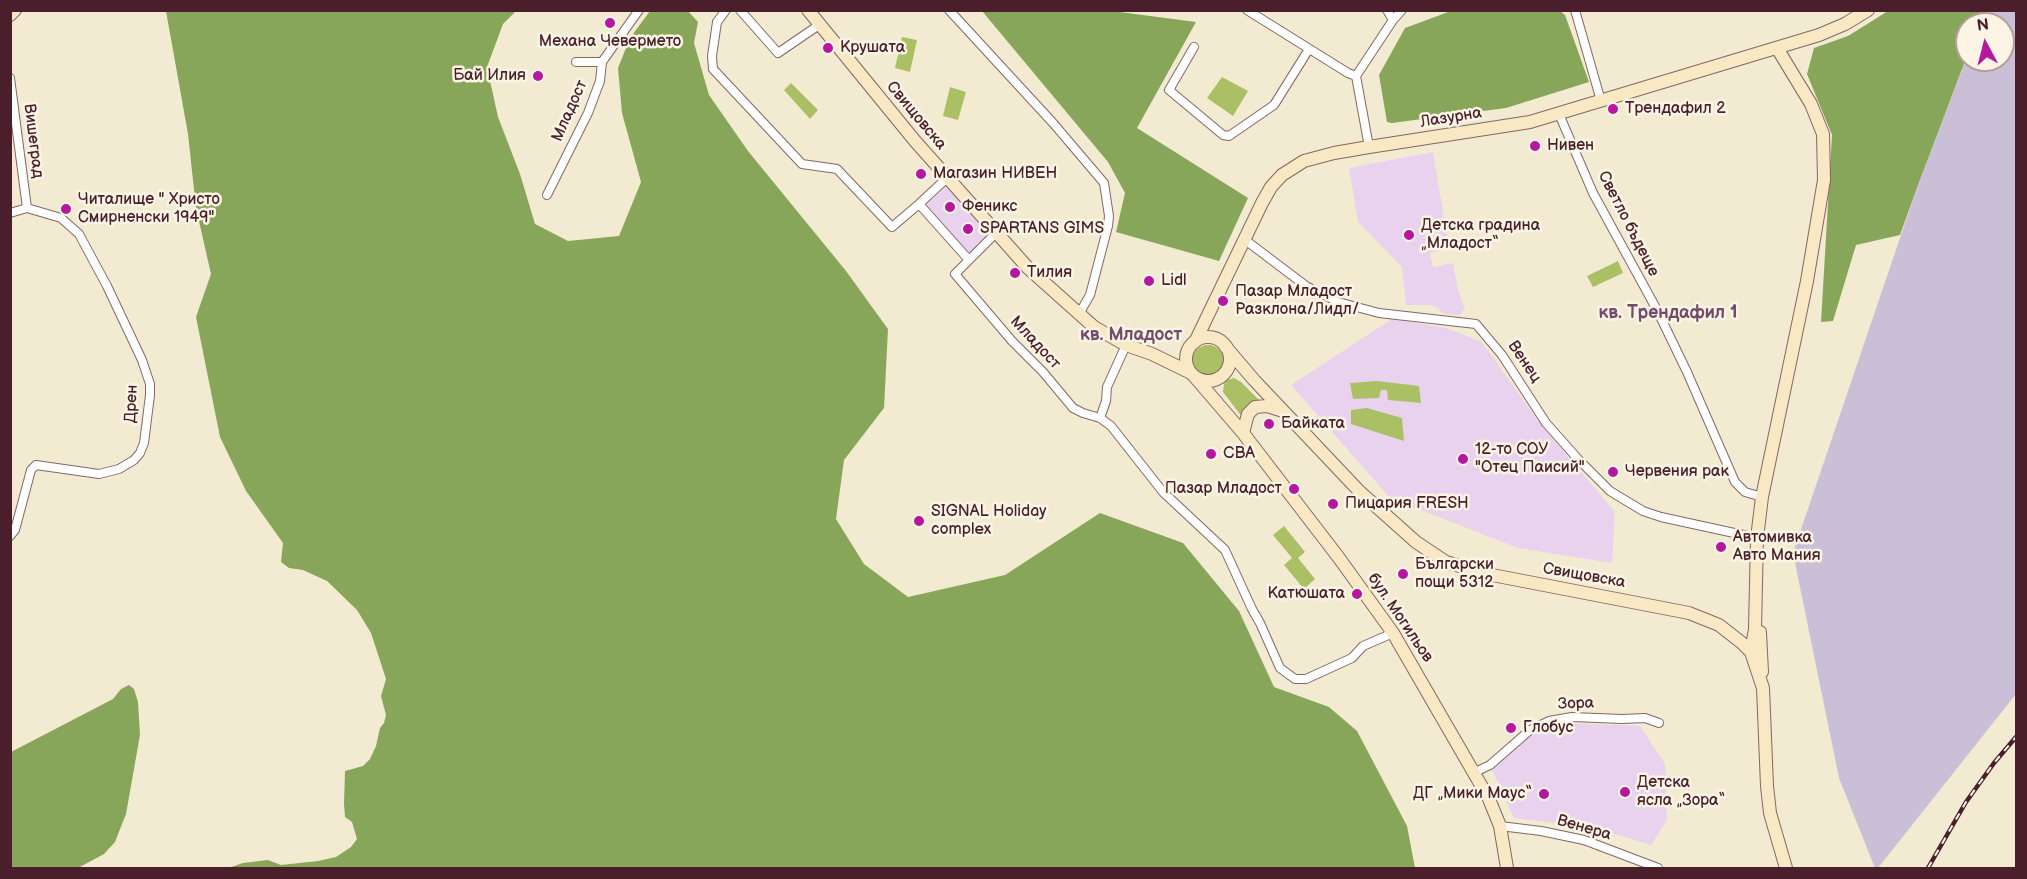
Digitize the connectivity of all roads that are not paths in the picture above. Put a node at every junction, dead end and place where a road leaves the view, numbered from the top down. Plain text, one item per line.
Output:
1 (15, 10) edge
2 (639, 10) edge
3 (726, 10) edge
4 (740, 10) edge
5 (808, 10) edge
6 (949, 10) edge
7 (1247, 10) edge
8 (1387, 10) edge
9 (1402, 10) edge
10 (1575, 10) edge
11 (1868, 10) edge
12 (10, 15) edge
13 (1393, 20) junction
14 (819, 25) junction
15 (1194, 47) dead end
16 (1777, 48) junction
17 (1309, 49) junction
18 (576, 62) dead end
19 (602, 62) junction
20 (1356, 76) junction
21 (10, 78) edge
22 (1601, 101) junction
23 (1559, 114) junction
24 (1369, 147) junction
25 (947, 178) junction
26 (547, 195) dead end
27 (919, 204) junction
28 (27, 208) junction
29 (10, 213) edge
30 (996, 233) junction
31 (1244, 239) junction
32 (969, 260) junction
33 (1079, 314) junction
34 (1210, 314) junction
35 (1222, 344) junction
36 (1126, 345) junction
37 (1192, 346) junction
38 (1152, 354) junction
39 (1193, 375) junction
40 (1222, 375) junction
41 (1254, 380) junction
42 (1223, 409) junction
43 (1285, 412) junction
44 (1100, 418) junction
45 (1243, 433) junction
46 (1762, 497) junction
47 (10, 536) edge
48 (1757, 538) junction
49 (1757, 576) junction
50 (1392, 633) junction
51 (1750, 652) junction
52 (1763, 688) junction
53 (1659, 723) dead end
54 (1475, 772) junction
55 (1500, 826) junction
56 (1630, 857) junction
57 (1507, 868) edge
58 (1633, 868) edge
59 (1658, 868) edge
60 (1786, 868) edge

1 - 12 street
2 - 19 street, Младост
3 - 27 street
4 - 14 street
5 - 14 street, Свищовска
6 - 33 street
7 - 17 street
8 - 13 street
9 - 13 street
10 - 22 street
11 - 16 street, Лазурна
13 - 20 street
14 - 25 street, Свищовска
15 - 17 street
16 - 22 street, Лазурна
16 - 46 street
17 - 20 street
18 - 19 street
19 - 26 street, Младост
20 - 24 street
21 - 28 street, Вишеград
22 - 23 street, Лазурна
23 - 24 street, Лазурна
23 - 46 street, Светло бъдеще
24 - 31 street, Лазурна
25 - 27 street
25 - 30 street, Свищовска
27 - 32 street
28 - 29 street
28 - 47 street, Дрен
30 - 32 street
30 - 33 street, Свищовска
31 - 34 street, Лазурна
31 - 48 street, Венец
32 - 44 street, Младост
33 - 36 street, Свищовска
34 - 35 street
34 - 37 street, Лазурна
35 - 37 street
35 - 40 street
35 - 41 street, Свищовска
36 - 38 street, Свищовска
36 - 44 street
37 - 38 street, Свищовска
37 - 39 street
38 - 39 street, Свищовска
39 - 40 street
39 - 42 street, бул. Могильов
40 - 41 street, Свищовска
40 - 42 street
41 - 43 street, Свищовска
42 - 45 street, бул. Могильов
43 - 45 street
43 - 51 street, Свищовска
44 - 50 street, Младост
45 - 50 street, бул. Могильов
46 - 48 street
48 - 49 street
49 - 51 street
49 - 52 street
50 - 54 street, бул. Могильов
51 - 52 street, Свищовска
52 - 60 street, Свищовска
53 - 54 street, Зора
54 - 55 street, бул. Могильов
55 - 56 street, Венера
55 - 57 street, бул. Могильов
56 - 58 street
56 - 59 street, Венера

